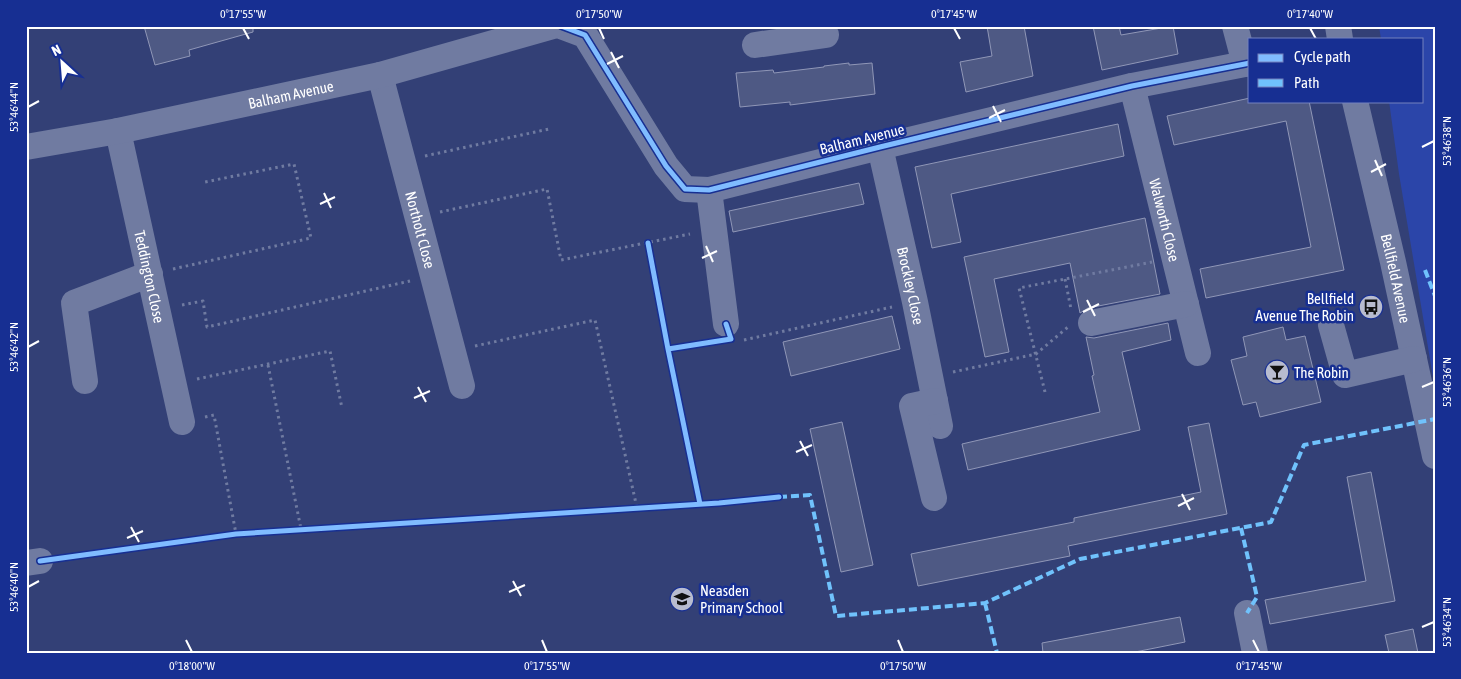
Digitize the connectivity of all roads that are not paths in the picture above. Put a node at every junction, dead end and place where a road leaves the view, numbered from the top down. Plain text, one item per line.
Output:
1 (553, 26) edge
2 (561, 26) edge
3 (1235, 26) edge
4 (792, 33) edge
5 (826, 35) dead end
6 (755, 45) dead end
7 (1247, 64) edge
8 (380, 75) junction
9 (1132, 86) junction
10 (1355, 102) edge
11 (118, 131) junction
12 (26, 147) edge
13 (880, 147) junction
14 (709, 190) junction
15 (150, 274) junction
16 (1186, 304) junction
17 (1079, 320) road end
18 (1331, 324) dead end
19 (728, 332) road end
20 (1198, 353) dead end
21 (1414, 359) junction
22 (85, 381) dead end
23 (462, 386) dead end
24 (935, 400) junction
25 (182, 422) road end
26 (940, 426) dead end
27 (1435, 456) edge
28 (934, 498) dead end
29 (1247, 613) dead end
30 (1255, 653) edge

1 - 8 street, Balham Avenue
2 - 14 street, Balham Avenue
3 - 7 street
4 - 5 street
4 - 6 street
7 - 9 street, Balham Avenue
8 - 11 street, Balham Avenue
8 - 23 street, Northolt Close
9 - 13 street, Balham Avenue
9 - 16 street, Walworth Close
10 - 21 street, Bellfield Avenue
11 - 12 street, Balham Avenue
11 - 15 street, Teddington Close
13 - 14 street, Balham Avenue
13 - 24 street, Brockley Close
14 - 19 street
15 - 22 street
15 - 25 street, Teddington Close
16 - 17 street
16 - 20 street, Walworth Close
18 - 21 street
21 - 27 street, Bellfield Avenue
24 - 26 street, Brockley Close
24 - 28 street
29 - 30 street

